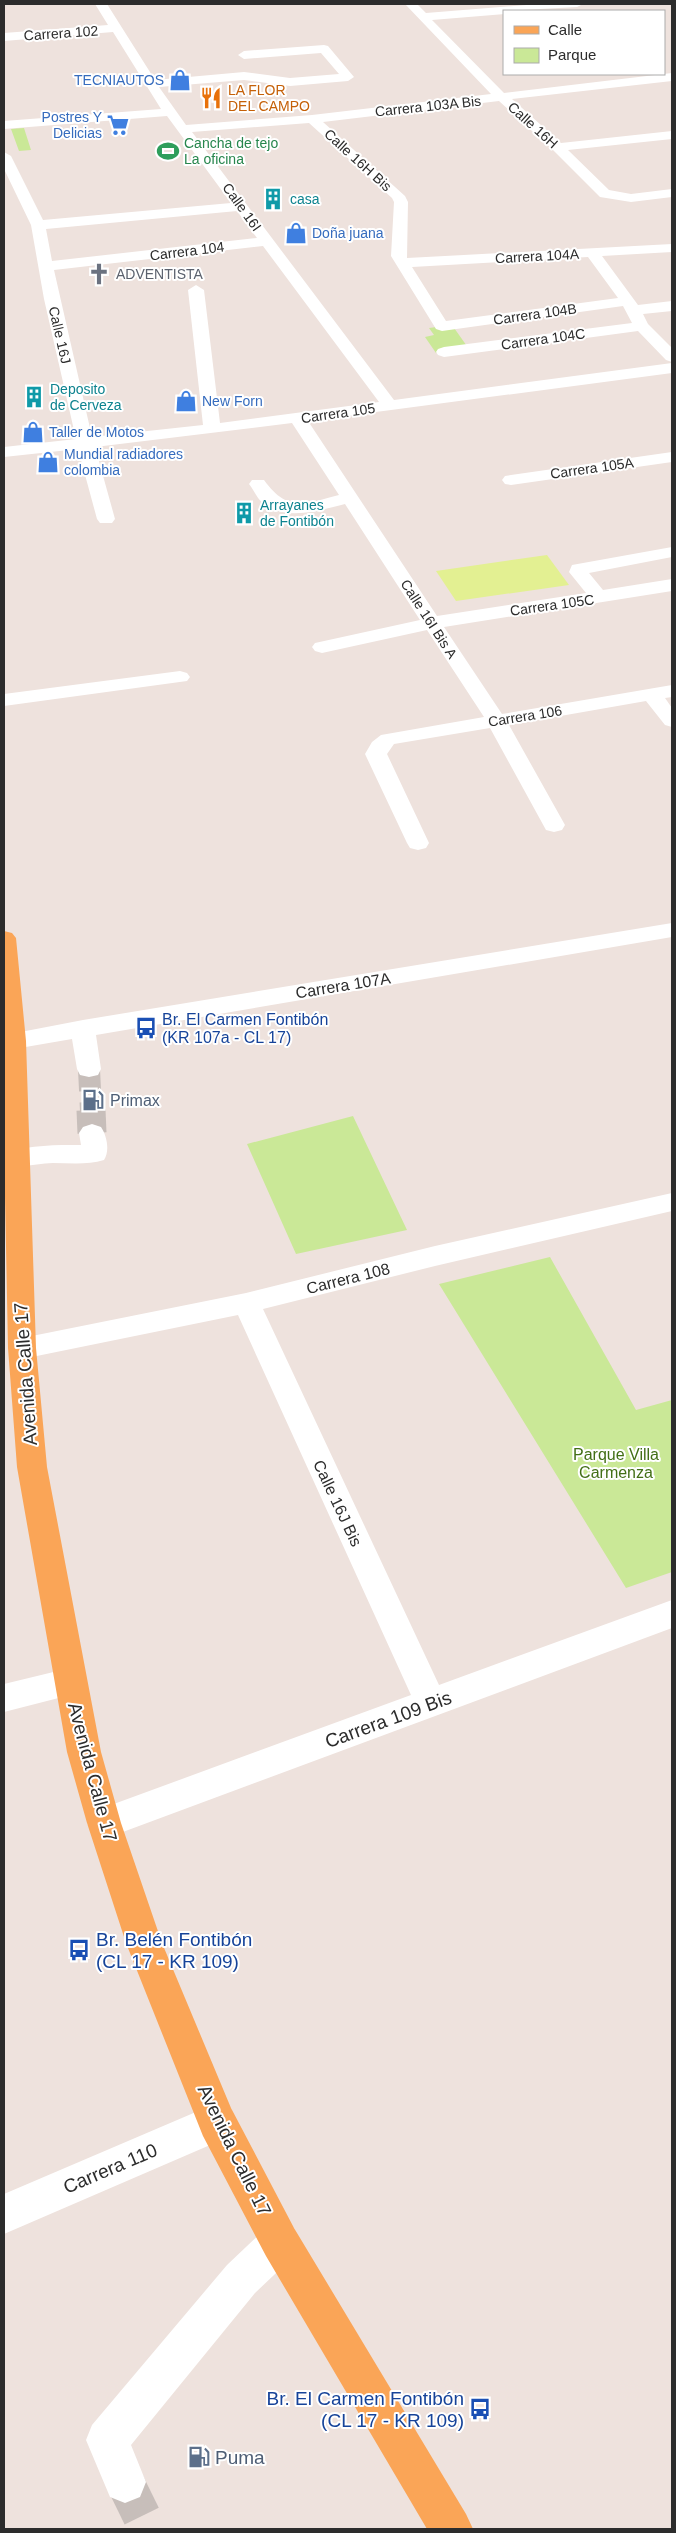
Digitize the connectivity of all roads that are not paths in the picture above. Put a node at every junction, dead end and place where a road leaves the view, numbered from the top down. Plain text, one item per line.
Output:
1 (101, 4) edge
2 (411, 4) edge
3 (577, 4) edge
4 (503, 10) edge
5 (506, 10) edge
6 (423, 17) junction
7 (118, 28) junction
8 (4, 37) edge
9 (244, 55) dead end
10 (672, 77) edge
11 (151, 84) junction
12 (503, 98) junction
13 (170, 112) junction
14 (312, 119) junction
15 (4, 125) edge
16 (183, 129) junction
17 (672, 135) edge
18 (558, 147) junction
19 (4, 156) edge
20 (672, 194) edge
21 (241, 206) junction
22 (38, 224) junction
23 (267, 241) junction
24 (672, 248) edge
25 (592, 252) junction
26 (402, 263) junction
27 (47, 266) junction
28 (196, 290) dead end
29 (631, 306) junction
30 (672, 306) edge
31 (642, 326) junction
32 (444, 352) dead end
33 (672, 357) edge
34 (672, 368) edge
35 (390, 406) junction
36 (297, 418) junction
37 (212, 430) junction
38 (85, 443) junction
39 (4, 452) edge
40 (672, 457) edge
41 (511, 480) dead end
42 (258, 484) dead end
43 (349, 498) junction
44 (106, 520) dead end
45 (672, 552) edge
46 (672, 585) edge
47 (600, 598) junction
48 (432, 623) junction
49 (322, 647) dead end
50 (180, 677) dead end
51 (672, 691) edge
52 (652, 695) junction
53 (4, 700) edge
54 (496, 720) junction
55 (672, 721) edge
56 (554, 825) dead end
57 (418, 843) dead end
58 (672, 930) edge
59 (4, 938) edge
60 (83, 1028) junction
61 (14, 1041) junction
62 (89, 1068) tunnel mouth
63 (92, 1133) tunnel mouth
64 (16, 1158) junction
65 (672, 1202) edge
66 (12, 1285) edge
67 (246, 1303) junction
68 (22, 1348) junction
69 (672, 1614) edge
70 (70, 1682) junction
71 (4, 1698) edge
72 (431, 1703) junction
73 (104, 1823) junction
74 (217, 2122) junction
75 (4, 2214) edge
76 (280, 2242) junction
77 (125, 2482) tunnel mouth
78 (451, 2529) edge

1 - 7 street, Calle 16I
2 - 6 street, Calle 16H
3 - 5 street
4 - 6 street
6 - 12 street, Calle 16H
7 - 8 street, Carrera 102
7 - 11 street, Calle 16I
9 - 11 street
10 - 12 street, Carrera 103A Bis
11 - 13 street, Calle 16I
12 - 14 street, Carrera 103A Bis
12 - 18 street, Calle 16H
13 - 15 street
13 - 16 street, Calle 16I
14 - 16 street, Carrera 103A Bis
14 - 26 street, Calle 16H Bis
16 - 21 street, Calle 16I
17 - 18 street
18 - 20 street, Calle 16H
19 - 22 street, Calle 16J
21 - 22 street
21 - 23 street, Calle 16I
22 - 27 street, Calle 16J
23 - 27 street, Carrera 104
23 - 35 street, Calle 16I
24 - 25 street, Carrera 104A
25 - 26 street, Carrera 104A
25 - 29 street
26 - 29 street, Carrera 104B
27 - 38 street, Calle 16J
28 - 37 street
29 - 30 street, Carrera 104B
29 - 31 street
31 - 32 street, Carrera 104C
31 - 33 street
34 - 35 street, Carrera 105
35 - 36 street, Carrera 105
36 - 37 street, Carrera 105
36 - 43 street, Calle 16I Bis A
37 - 38 street, Carrera 105
38 - 39 street, Carrera 105
38 - 44 street, Calle 16J
40 - 41 street, Carrera 105A
42 - 43 street
43 - 48 street, Calle 16I Bis A
45 - 47 street, Carrera 105C
46 - 47 street, Carrera 105C
47 - 48 street, Carrera 105C
48 - 49 street, Carrera 105C
48 - 54 street, Calle 16I Bis A
50 - 53 street
51 - 52 street, Carrera 106
52 - 54 street, Carrera 106
52 - 55 street
54 - 56 street, Calle 16I Bis A
54 - 57 street, Carrera 106
58 - 60 street, Carrera 107A
59 - 61 main road, Avenida Calle 17
60 - 61 street, Carrera 107A
60 - 62 street
61 - 64 main road, Avenida Calle 17
63 - 64 street
64 - 66 main road, Avenida Calle 17
65 - 67 street, Carrera 108
66 - 68 main road, Avenida Calle 17
67 - 68 street, Carrera 108
67 - 72 street, Calle 16J Bis
68 - 70 main road, Avenida Calle 17
69 - 72 street, Carrera 109 Bis
70 - 71 street
70 - 73 main road, Avenida Calle 17
72 - 73 street, Carrera 109 Bis
73 - 74 main road, Avenida Calle 17
74 - 75 street, Carrera 110
74 - 76 main road, Avenida Calle 17
76 - 77 street
76 - 78 main road, Avenida Calle 17

